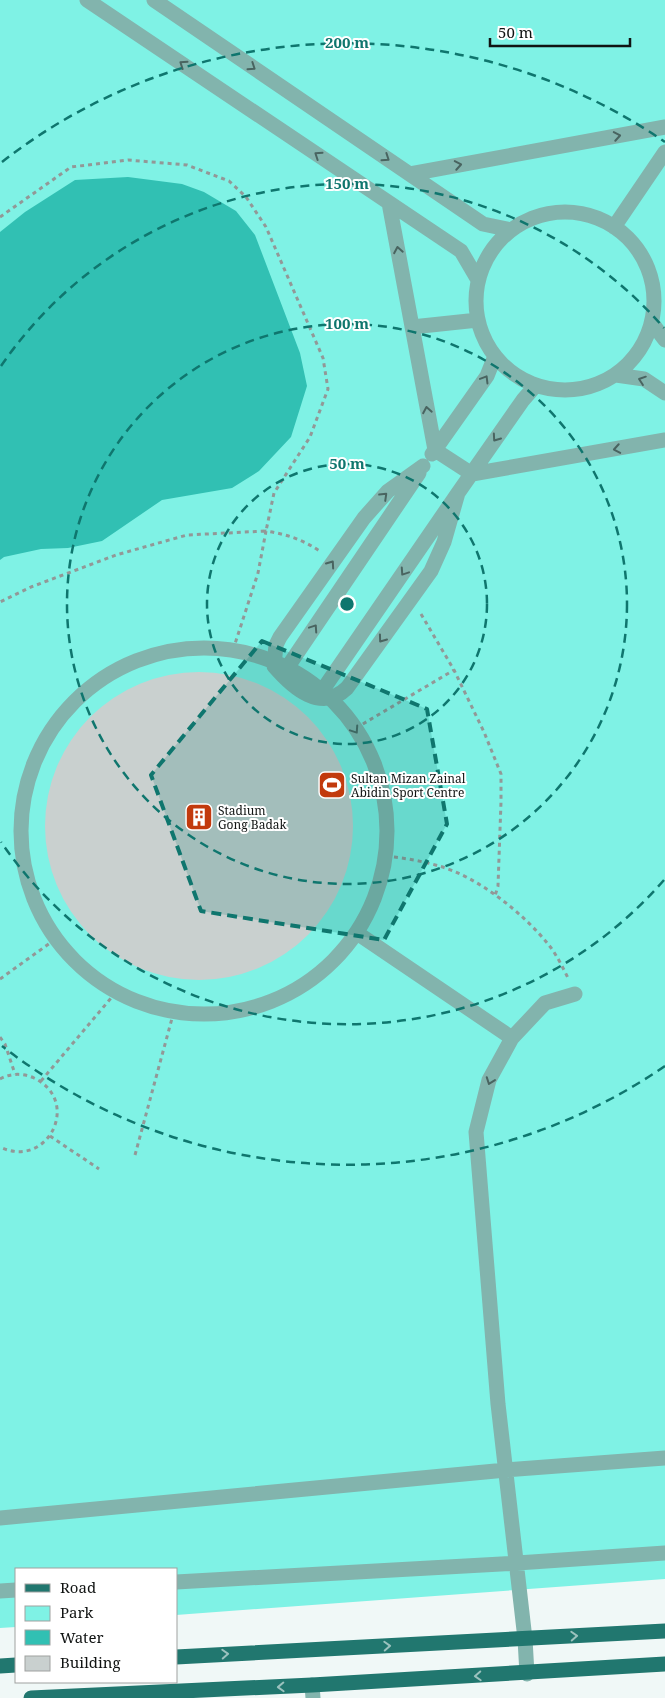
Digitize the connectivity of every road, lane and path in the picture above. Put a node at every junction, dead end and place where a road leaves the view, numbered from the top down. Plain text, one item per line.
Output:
1 (86, 0) edge
2 (154, 0) edge
3 (665, 127) edge
4 (665, 152) edge
5 (410, 174) junction
6 (389, 203) junction
7 (0, 217) edge
8 (614, 226) junction
9 (511, 230) junction
10 (478, 280) junction
11 (478, 320) junction
12 (652, 323) junction
13 (412, 327) junction
14 (665, 340) edge
15 (495, 356) junction
16 (616, 375) junction
17 (536, 385) junction
18 (665, 393) edge
19 (665, 440) edge
20 (435, 450) junction
21 (423, 466) junction
22 (472, 474) junction
23 (458, 493) junction
24 (266, 531) junction
25 (334, 560) junction
26 (417, 592) junction
27 (0, 602) edge
28 (233, 650) junction
29 (287, 668) junction
30 (454, 670) junction
31 (322, 691) junction
32 (356, 728) junction
33 (386, 856) junction
34 (495, 896) junction
35 (357, 933) junction
36 (57, 938) junction
37 (0, 979) edge
38 (117, 990) junction
39 (575, 994) joint
40 (174, 1011) junction
41 (0, 1037) edge
42 (512, 1038) junction
43 (15, 1074) junction
44 (0, 1079) edge
45 (41, 1081) junction
46 (50, 1136) junction
47 (0, 1147) edge
48 (135, 1155) dead end
49 (99, 1169) dead end
50 (665, 1458) edge
51 (506, 1470) junction
52 (0, 1518) edge
53 (665, 1553) edge
54 (517, 1563) junction
55 (178, 1582) edge
56 (15, 1590) edge
57 (0, 1591) edge
58 (665, 1631) edge
59 (525, 1639) junction
60 (178, 1657) edge
61 (665, 1664) edge
62 (15, 1665) edge
63 (0, 1666) edge
64 (526, 1674) junction
65 (121, 1691) edge
66 (313, 1692) edge
67 (30, 1698) edge

6 -> 1 street
2 -> 5 street
5 -> 3 street
4 - 8 street
5 - 9 street
6 - 10 street
13 -> 6 street
7 - 24 path
8 - 9 street
8 - 12 street
9 - 10 street
10 - 11 street
11 - 13 street
11 - 15 street
12 - 14 street
12 - 16 street
20 -> 13 street
15 - 17 street
20 -> 15 street
16 - 17 street
18 -> 16 street
17 -> 22 street
19 -> 22 street
20 - 21 street
20 - 22 street
25 -> 21 street
29 -> 21 street
22 - 23 street
23 - 26 street
23 -> 31 street
24 - 25 path
24 - 27 path
24 - 28 path
26 -> 25 street
26 - 30 path
28 - 29 street
28 - 36 street
29 - 31 street
30 - 32 path
30 - 34 path
31 - 32 street
32 -> 33 street
33 - 34 path
33 - 35 street
34 - 39 path
35 - 40 street
35 - 42 street
36 - 37 path
36 - 38 street
38 - 40 street
38 - 45 path
39 - 42 street
40 - 48 path
41 - 43 path
42 -> 51 street
43 - 44 path
43 - 45 path
45 - 46 path
46 - 47 path
46 - 49 path
50 - 51 street
51 - 52 street
51 - 54 street
53 - 54 street
54 - 55 street
54 - 59 street
56 - 57 street
59 -> 58 main road
60 -> 59 main road
59 - 64 street
61 - 64 main road
62 - 63 main road
64 -> 66 main road
66 -> 65 main road
65 - 67 main road

